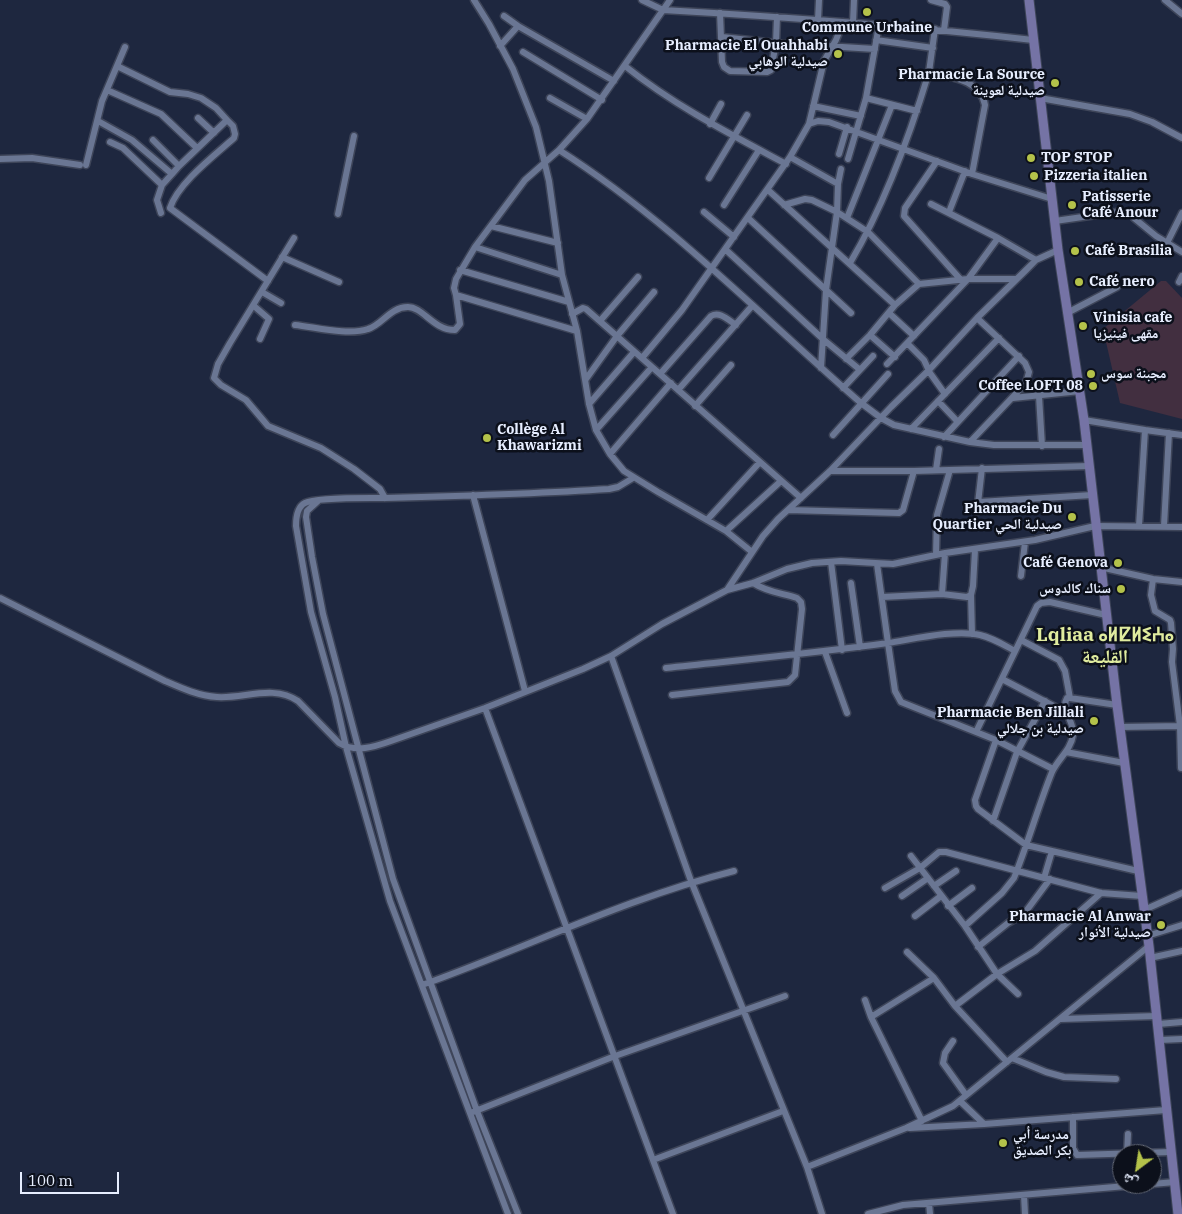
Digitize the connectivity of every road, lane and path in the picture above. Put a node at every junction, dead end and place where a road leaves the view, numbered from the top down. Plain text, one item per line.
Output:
1 (474, 0) edge
2 (642, 0) edge
3 (670, 0) edge
4 (819, 0) edge
5 (854, 0) edge
6 (931, 0) edge
7 (1028, 0) edge
8 (1165, 0) edge
9 (663, 10) junction
10 (720, 13) junction
11 (1182, 14) edge
12 (504, 16) dead end
13 (776, 17) junction
14 (818, 20) junction
15 (843, 22) junction
16 (853, 22) junction
17 (879, 25) junction
18 (518, 26) junction
19 (935, 29) junction
20 (944, 30) junction
21 (722, 36) junction
22 (876, 40) junction
23 (1033, 40) junction
24 (776, 43) junction
25 (500, 46) junction
26 (832, 46) junction
27 (125, 47) dead end
28 (933, 48) junction
29 (875, 50) junction
30 (523, 52) dead end
31 (117, 66) junction
32 (626, 66) junction
33 (928, 72) junction
34 (614, 81) junction
35 (107, 90) junction
36 (550, 98) dead end
37 (866, 98) junction
38 (1040, 98) junction
39 (602, 100) junction
40 (721, 104) dead end
41 (892, 105) junction
42 (813, 106) junction
43 (917, 111) junction
44 (747, 115) dead end
45 (861, 116) junction
46 (198, 118) dead end
47 (586, 119) junction
48 (227, 120) junction
49 (98, 121) junction
50 (710, 124) junction
51 (809, 124) junction
52 (847, 127) junction
53 (214, 132) junction
54 (857, 132) junction
55 (354, 136) dead end
56 (734, 137) junction
57 (1181, 137) edge
58 (153, 140) dead end
59 (878, 140) junction
60 (110, 142) dead end
61 (197, 148) junction
62 (903, 149) junction
63 (559, 150) junction
64 (759, 150) junction
65 (839, 154) dead end
66 (790, 157) junction
67 (0, 159) edge
68 (848, 159) dead end
69 (544, 161) junction
70 (937, 161) junction
71 (786, 164) junction
72 (179, 166) junction
73 (841, 169) dead end
74 (968, 172) junction
75 (172, 174) junction
76 (709, 178) dead end
77 (838, 184) junction
78 (162, 185) junction
79 (768, 190) junction
80 (1052, 199) junction
81 (931, 204) dead end
82 (724, 205) dead end
83 (784, 205) junction
84 (704, 212) dead end
85 (837, 212) junction
86 (949, 212) junction
87 (1118, 212) dead end
88 (161, 213) dead end
89 (1182, 213) edge
90 (338, 214) dead end
91 (748, 218) junction
92 (847, 218) junction
93 (1134, 218) dead end
94 (1055, 221) junction
95 (491, 226) junction
96 (868, 232) junction
97 (734, 237) junction
98 (294, 238) dead end
99 (998, 238) junction
100 (558, 243) junction
101 (1167, 243) junction
102 (475, 247) junction
103 (832, 247) junction
104 (726, 250) junction
105 (1058, 250) junction
106 (1182, 252) edge
107 (282, 257) junction
108 (1036, 260) junction
109 (850, 263) junction
110 (712, 269) junction
111 (460, 270) junction
112 (562, 275) junction
113 (638, 277) dead end
114 (964, 279) junction
115 (1016, 279) junction
116 (268, 280) junction
117 (339, 282) dead end
118 (920, 284) junction
119 (1117, 287) dead end
120 (826, 290) junction
121 (262, 292) junction
122 (654, 292) dead end
123 (456, 295) junction
124 (569, 302) junction
125 (281, 304) dead end
126 (895, 305) junction
127 (254, 306) junction
128 (752, 306) junction
129 (851, 313) dead end
130 (888, 313) junction
131 (1067, 313) junction
132 (572, 314) junction
133 (977, 318) junction
134 (600, 321) junction
135 (294, 325) dead end
136 (736, 325) junction
137 (577, 331) junction
138 (870, 335) junction
139 (617, 336) junction
140 (914, 336) junction
141 (999, 338) junction
142 (260, 339) dead end
143 (824, 340) junction
144 (908, 344) junction
145 (634, 352) junction
146 (873, 356) dead end
147 (1019, 356) junction
148 (895, 357) junction
149 (642, 358) junction
150 (846, 359) junction
151 (731, 364) dead end
152 (887, 364) dead end
153 (652, 368) junction
154 (820, 368) junction
155 (859, 369) junction
156 (929, 370) junction
157 (660, 374) junction
158 (888, 374) dead end
159 (586, 379) junction
160 (671, 383) junction
161 (843, 388) junction
162 (678, 390) junction
163 (1080, 391) junction
164 (945, 394) junction
165 (1039, 396) junction
166 (1013, 398) junction
167 (938, 401) junction
168 (861, 403) junction
169 (589, 404) junction
170 (695, 406) junction
171 (881, 418) junction
172 (1084, 420) junction
173 (957, 421) junction
174 (911, 429) junction
175 (596, 430) junction
176 (1145, 430) junction
177 (1170, 433) junction
178 (833, 435) dead end
179 (1182, 435) edge
180 (944, 436) junction
181 (970, 442) junction
182 (1086, 445) junction
183 (1042, 446) junction
184 (939, 449) dead end
185 (610, 454) junction
186 (760, 462) junction
187 (1089, 466) junction
188 (982, 468) junction
189 (936, 470) junction
190 (950, 470) junction
191 (830, 471) junction
192 (914, 471) junction
193 (633, 478) junction
194 (781, 481) junction
195 (473, 495) junction
196 (1092, 495) junction
197 (385, 498) junction
198 (801, 498) junction
199 (319, 500) junction
200 (979, 502) junction
201 (788, 510) junction
202 (977, 512) dead end
203 (708, 520) junction
204 (1095, 526) junction
205 (1139, 526) junction
206 (1164, 526) junction
207 (1182, 527) edge
208 (726, 531) junction
209 (1024, 542) junction
210 (975, 550) junction
211 (752, 552) junction
212 (945, 553) junction
213 (936, 555) junction
214 (830, 562) junction
215 (877, 564) junction
216 (1100, 567) junction
217 (1021, 576) dead end
218 (1153, 579) junction
219 (1182, 582) edge
220 (753, 583) junction
221 (851, 583) dead end
222 (727, 590) junction
223 (942, 594) junction
224 (971, 595) junction
225 (882, 597) junction
226 (0, 598) edge
227 (1106, 615) junction
228 (972, 634) junction
229 (1021, 640) junction
230 (888, 643) junction
231 (860, 647) junction
232 (842, 650) junction
233 (1015, 651) junction
234 (825, 652) junction
235 (796, 654) junction
236 (611, 656) junction
237 (666, 668) dead end
238 (1002, 679) junction
239 (525, 691) junction
240 (672, 695) dead end
241 (1070, 698) junction
242 (1044, 701) junction
243 (1117, 705) junction
244 (485, 708) junction
245 (847, 713) dead end
246 (1067, 713) junction
247 (1120, 726) junction
248 (1181, 726) edge
249 (976, 732) junction
250 (996, 740) junction
251 (346, 747) junction
252 (358, 749) junction
253 (1017, 752) junction
254 (1066, 752) junction
255 (1124, 763) junction
256 (1181, 768) dead end
257 (1053, 769) junction
258 (993, 821) junction
259 (1026, 844) junction
260 (1052, 851) junction
261 (911, 856) dead end
262 (920, 868) junction
263 (1017, 870) junction
264 (734, 871) dead end
265 (956, 871) dead end
266 (1138, 871) junction
267 (928, 878) junction
268 (1047, 879) junction
269 (691, 882) junction
270 (934, 886) junction
271 (885, 888) dead end
272 (972, 888) dead end
273 (1102, 893) junction
274 (1182, 893) edge
275 (902, 896) dead end
276 (941, 896) junction
277 (1142, 896) junction
278 (948, 906) junction
279 (1144, 910) junction
280 (915, 916) dead end
281 (1182, 925) edge
282 (964, 926) junction
283 (566, 928) junction
284 (1147, 936) junction
285 (1149, 946) junction
286 (978, 947) junction
287 (1182, 951) edge
288 (907, 952) dead end
289 (1150, 958) junction
290 (997, 974) junction
291 (934, 978) junction
292 (431, 982) junction
293 (422, 985) junction
294 (1018, 994) dead end
295 (785, 996) dead end
296 (865, 1000) dead end
297 (955, 1006) junction
298 (742, 1011) junction
299 (871, 1017) junction
300 (1061, 1019) junction
301 (1158, 1020) junction
302 (1182, 1022) edge
303 (1182, 1039) edge
304 (1160, 1040) junction
305 (952, 1041) dead end
306 (615, 1056) junction
307 (1009, 1060) junction
308 (1116, 1079) dead end
309 (966, 1095) junction
310 (960, 1101) junction
311 (783, 1110) junction
312 (1166, 1110) junction
313 (477, 1111) junction
314 (470, 1113) junction
315 (1073, 1117) junction
316 (922, 1121) junction
317 (984, 1124) junction
318 (906, 1128) junction
319 (1128, 1134) dead end
320 (1128, 1144) edge
321 (1162, 1152) edge
322 (1171, 1152) junction
323 (1112, 1154) edge
324 (653, 1160) junction
325 (807, 1167) junction
326 (1177, 1177) edge
327 (1162, 1181) edge
328 (1112, 1187) edge
329 (1024, 1195) junction
330 (929, 1203) junction
331 (508, 1214) edge
332 (518, 1214) edge
333 (673, 1214) edge
334 (822, 1214) edge
335 (868, 1214) edge
336 (930, 1214) edge
337 (1025, 1214) edge
338 (1178, 1214) edge

1 - 25 street
2 - 9 street
3 - 9 street
4 - 14 street
5 - 16 street
6 - 20 street
7 - 23 main road
8 - 11 street
9 - 10 street
9 - 32 street
10 - 13 street
10 - 21 street
12 - 18 street
13 - 14 street
13 - 24 street
14 - 15 street
15 - 16 street
15 - 26 street
16 - 17 street
17 - 19 street
17 - 22 street
18 - 25 street
18 - 34 street
19 - 20 street
19 - 28 street
20 - 23 street
21 - 24 street
21 - 24 street
22 - 28 street
22 - 29 street
23 - 38 main road
24 - 26 street
25 - 69 street
26 - 29 street
26 - 42 street
27 - 31 street
28 - 33 street
29 - 37 street
30 - 39 street
31 - 35 street
31 - 48 street
32 - 34 street
32 - 50 street
33 - 43 street
33 - 74 street
34 - 39 street
35 - 49 street
35 - 61 street
36 - 47 street
37 - 41 street
37 - 45 street
38 - 57 street
38 - 80 main road
39 - 47 street
40 - 50 street
41 - 43 street
41 - 59 street
42 - 45 street
42 - 51 street
43 - 62 street
44 - 56 street
45 - 54 street
46 - 53 street
47 - 63 street
48 - 53 street
48 - 116 street
49 - 67 street
49 - 75 street
50 - 56 street
51 - 52 street
51 - 66 street
52 - 54 street
52 - 65 street
53 - 61 street
54 - 59 street
54 - 68 street
55 - 90 street
56 - 64 street
56 - 76 street
58 - 72 street
59 - 62 street
59 - 92 street
60 - 78 street
61 - 72 street
62 - 70 street
62 - 96 street
63 - 69 street
63 - 110 street
64 - 71 street
64 - 82 street
66 - 71 street
66 - 77 street
69 - 95 street
69 - 100 street
70 - 74 street
70 - 114 street
71 - 79 street
72 - 75 street
73 - 77 street
74 - 80 street
74 - 86 street
75 - 78 street
77 - 85 street
78 - 88 street
79 - 83 street
79 - 91 street
80 - 94 main road
81 - 86 street
83 - 85 street
83 - 103 street
84 - 97 street
85 - 92 street
85 - 103 street
86 - 99 street
87 - 94 street
89 - 101 street
91 - 97 street
91 - 120 street
92 - 96 street
93 - 101 street
94 - 105 main road
95 - 100 street
95 - 102 street
96 - 109 street
96 - 118 street
97 - 104 street
98 - 107 street
99 - 108 street
99 - 114 street
100 - 112 street
101 - 106 street
102 - 111 street
102 - 112 street
103 - 109 street
103 - 120 street
104 - 110 street
104 - 143 street
105 - 108 street
105 - 131 main road
107 - 116 street
107 - 117 street
108 - 115 street
109 - 126 street
110 - 128 street
110 - 149 street
111 - 123 street
111 - 124 street
112 - 124 street
113 - 134 street
114 - 115 street
114 - 118 street
114 - 140 street
115 - 133 street
116 - 121 street
118 - 126 street
119 - 131 street
120 - 129 street
120 - 143 street
121 - 125 street
121 - 127 street
122 - 139 street
123 - 135 street
123 - 137 street
124 - 132 street
126 - 130 street
127 - 142 street
127 - 197 street
128 - 136 street
128 - 154 street
130 - 138 street
130 - 140 street
131 - 163 main road
132 - 134 street
132 - 137 street
133 - 141 street
133 - 156 street
134 - 139 street
136 - 157 street
136 - 162 street
137 - 159 street
138 - 148 street
138 - 150 street
139 - 145 street
139 - 159 street
140 - 144 street
141 - 147 street
141 - 164 street
143 - 150 street
143 - 154 street
144 - 148 street
144 - 156 street
145 - 149 street
145 - 169 street
146 - 155 street
147 - 166 street
147 - 173 street
148 - 152 street
149 - 153 street
150 - 155 street
151 - 170 street
153 - 157 street
153 - 175 street
154 - 161 street
155 - 161 street
156 - 164 street
156 - 171 street
157 - 160 street
158 - 168 street
159 - 169 street
160 - 162 street
160 - 185 street
161 - 168 street
162 - 170 street
163 - 165 street
163 - 172 main road
164 - 167 street
165 - 166 street
165 - 183 street
166 - 181 street
167 - 173 street
167 - 174 street
168 - 171 street
168 - 178 street
169 - 175 street
170 - 186 street
171 - 174 street
171 - 191 street
172 - 176 street
172 - 182 main road
173 - 180 street
174 - 180 street
175 - 185 street
176 - 177 street
176 - 205 street
177 - 179 street
177 - 206 street
180 - 181 street
181 - 183 street
182 - 183 street
182 - 187 main road
184 - 189 street
185 - 193 street
186 - 194 street
186 - 203 street
187 - 188 street
187 - 196 main road
188 - 190 street
188 - 200 street
189 - 190 street
189 - 192 street
190 - 213 street
191 - 192 street
191 - 198 street
192 - 201 street
193 - 195 street
193 - 203 street
194 - 198 street
194 - 208 street
195 - 197 street
195 - 239 street
196 - 200 street
196 - 204 main road
197 - 199 street
198 - 201 street
199 - 251 street
199 - 252 street
200 - 202 street
201 - 211 street
203 - 208 street
204 - 205 street
204 - 209 street
204 - 216 main road
205 - 206 street
206 - 207 street
208 - 211 street
209 - 210 street
209 - 217 street
210 - 212 street
210 - 224 street
211 - 222 street
212 - 213 street
212 - 223 street
213 - 215 street
214 - 215 street
214 - 220 street
214 - 232 street
215 - 225 street
216 - 218 street
216 - 227 main road
218 - 219 street
218 - 248 street
220 - 222 street
220 - 235 street
221 - 231 street
222 - 236 street
223 - 224 street
223 - 225 street
224 - 228 street
225 - 230 street
226 - 251 street
227 - 229 street
227 - 243 main road
228 - 230 street
228 - 233 street
229 - 233 street
229 - 241 street
230 - 231 street
230 - 249 street
231 - 232 street
232 - 234 street
233 - 238 street
234 - 235 street
234 - 245 street
235 - 237 street
235 - 240 street
236 - 239 street
236 - 269 street
238 - 242 street
238 - 249 street
239 - 244 street
241 - 243 street
241 - 246 street
242 - 246 street
242 - 253 street
243 - 247 main road
244 - 252 street
244 - 283 street
246 - 254 street
247 - 248 street
247 - 255 main road
248 - 256 street
249 - 250 street
250 - 253 street
250 - 258 street
251 - 252 street
251 - 293 street
252 - 292 street
253 - 257 street
253 - 258 street
254 - 255 street
254 - 257 street
255 - 266 main road
257 - 259 street
258 - 259 street
259 - 260 street
259 - 263 street
260 - 266 street
260 - 268 street
261 - 262 street
262 - 263 street
262 - 267 street
262 - 271 street
263 - 268 street
263 - 282 street
264 - 269 street
265 - 270 street
266 - 277 main road
267 - 270 street
267 - 275 street
268 - 273 street
268 - 286 street
269 - 283 street
269 - 298 street
270 - 276 street
272 - 278 street
273 - 277 street
273 - 290 street
274 - 279 street
276 - 278 street
276 - 280 street
277 - 279 main road
278 - 282 street
279 - 284 main road
281 - 284 street
282 - 286 street
283 - 292 street
283 - 306 street
284 - 285 main road
285 - 289 main road
285 - 300 street
286 - 290 street
287 - 289 street
288 - 291 street
289 - 301 main road
290 - 294 street
290 - 297 street
291 - 297 street
291 - 299 street
292 - 293 street
292 - 313 street
293 - 314 street
295 - 298 street
296 - 299 street
297 - 307 street
298 - 306 street
298 - 311 street
299 - 316 street
300 - 301 street
300 - 307 street
301 - 302 street
301 - 304 main road
303 - 304 street
304 - 312 main road
305 - 309 street
306 - 313 street
306 - 324 street
307 - 308 street
307 - 309 street
309 - 310 street
310 - 316 street
310 - 317 street
311 - 324 street
311 - 325 street
312 - 315 street
312 - 322 main road
313 - 314 street
313 - 332 street
314 - 331 street
315 - 317 street
315 - 323 street
316 - 318 street
317 - 318 street
318 - 325 street
319 - 320 street
321 - 322 street
322 - 326 main road
324 - 333 street
325 - 334 street
326 - 327 street
326 - 338 main road
328 - 329 street
329 - 330 street
329 - 337 street
330 - 335 street
330 - 336 street

